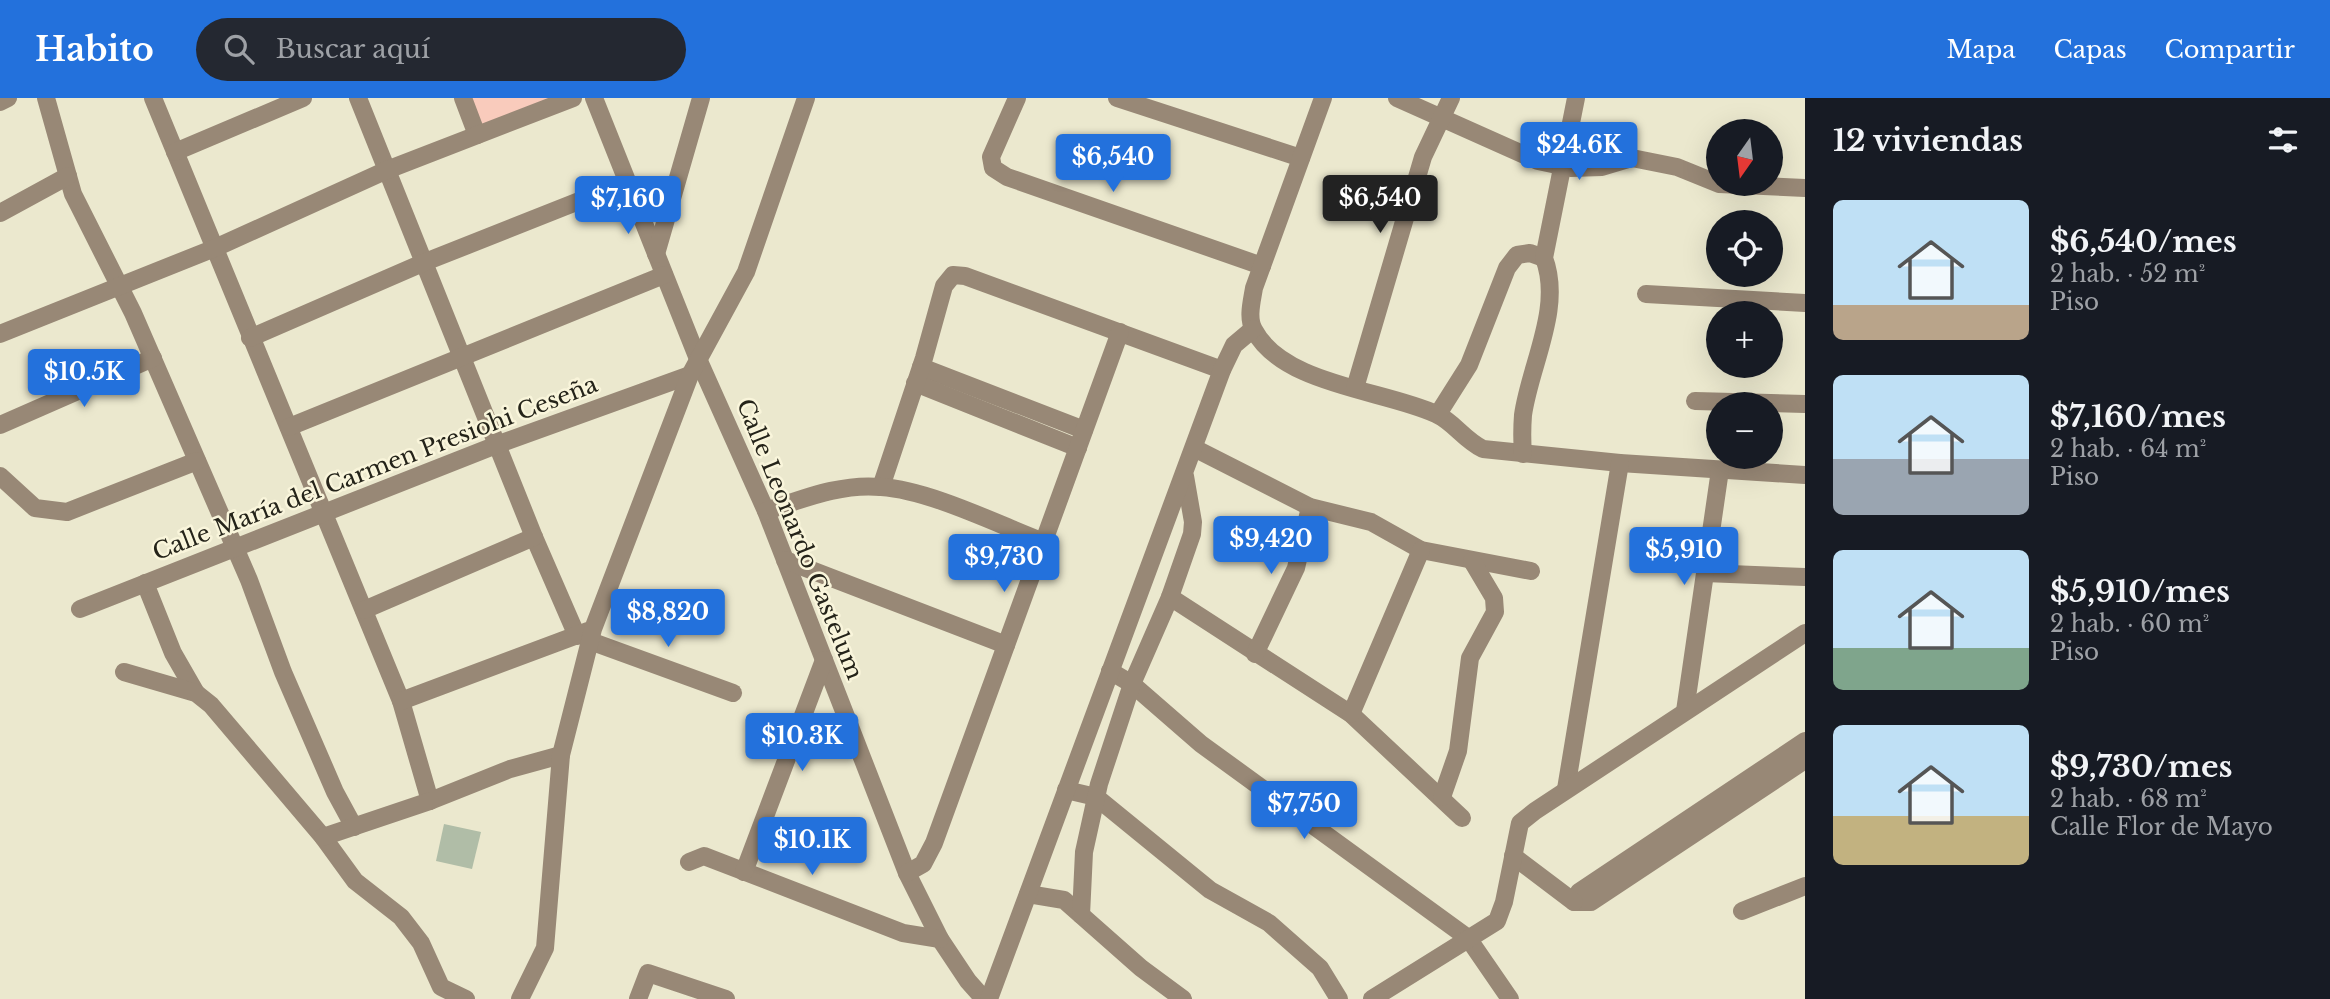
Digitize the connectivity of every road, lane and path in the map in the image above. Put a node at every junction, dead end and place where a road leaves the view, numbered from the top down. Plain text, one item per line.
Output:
1 (8, 98) edge
2 (46, 98) edge
3 (153, 98) edge
4 (303, 98) edge
5 (358, 98) edge
6 (463, 98) edge
7 (573, 98) edge
8 (594, 98) edge
9 (701, 98) edge
10 (806, 98) edge
11 (1017, 98) edge
12 (1117, 98) edge
13 (1322, 98) edge
14 (1397, 98) edge
15 (1451, 98) edge
16 (1576, 98) edge
17 (0, 102) edge
18 (1444, 117) junction
19 (477, 135) junction
20 (175, 152) junction
21 (1301, 158) junction
22 (1562, 166) junction
23 (387, 170) junction
24 (68, 176) junction
25 (627, 182) junction
26 (1805, 188) edge
27 (0, 213) edge
28 (215, 247) junction
29 (656, 254) junction
30 (1544, 258) junction
31 (425, 261) junction
32 (1262, 266) junction
33 (664, 275) junction
34 (119, 286) junction
35 (1646, 294) dead end
36 (1805, 303) edge
37 (1253, 329) junction
38 (1120, 332) junction
39 (0, 334) edge
40 (250, 338) junction
41 (463, 354) junction
42 (153, 358) junction
43 (694, 367) junction
44 (1222, 370) junction
45 (918, 375) junction
46 (1356, 388) junction
47 (1695, 401) dead end
48 (1805, 404) edge
49 (1438, 414) junction
50 (0, 425) edge
51 (289, 428) junction
52 (1084, 430) junction
53 (499, 444) junction
54 (1078, 448) junction
55 (1194, 448) junction
56 (1523, 454) junction
57 (198, 461) junction
58 (1620, 463) junction
59 (1720, 470) junction
60 (1184, 472) junction
61 (0, 475) edge
62 (1805, 475) edge
63 (881, 486) junction
64 (1310, 507) junction
65 (766, 511) junction
66 (323, 512) junction
67 (534, 537) junction
68 (1044, 542) junction
69 (235, 547) junction
70 (1421, 550) junction
71 (785, 560) junction
72 (1472, 561) junction
73 (1531, 571) dead end
74 (1705, 573) junction
75 (1805, 577) edge
76 (145, 583) junction
77 (1170, 597) junction
78 (80, 609) dead end
79 (364, 610) junction
80 (1805, 633) edge
81 (587, 635) junction
82 (1006, 645) junction
83 (1255, 654) junction
84 (824, 660) junction
85 (1110, 671) junction
86 (124, 672) dead end
87 (1132, 684) junction
88 (196, 693) junction
89 (733, 693) dead end
90 (401, 701) junction
91 (1685, 711) junction
92 (1351, 714) junction
93 (1805, 741) edge
94 (561, 755) junction
95 (1805, 760) edge
96 (1566, 789) junction
97 (1066, 790) junction
98 (1096, 797) junction
99 (1442, 797) junction
100 (430, 801) junction
101 (1462, 818) dead end
102 (354, 827) junction
103 (323, 837) junction
104 (1513, 856) junction
105 (690, 862) dead end
106 (744, 872) junction
107 (907, 873) junction
108 (1805, 886) edge
109 (1028, 894) junction
110 (1574, 902) junction
111 (1742, 911) dead end
112 (1080, 915) junction
113 (940, 939) junction
114 (1468, 939) junction
115 (968, 981) junction
116 (698, 995) edge
117 (466, 999) edge
118 (520, 999) edge
119 (638, 999) edge
120 (726, 999) edge
121 (971, 999) edge
122 (987, 999) edge
123 (1183, 999) edge
124 (1339, 999) edge
125 (1372, 999) edge
126 (1510, 999) edge

1 - 17 street
2 - 24 street
3 - 20 street
4 - 20 street
5 - 23 street
6 - 19 street
7 - 19 street
8 - 25 street, Calle Leonardo Gastelum
9 - 29 street
10 - 43 street
11 - 32 street
12 - 21 street
13 - 21 street
14 - 18 street
15 - 18 street
16 - 22 street
18 - 22 street
18 - 46 street
19 - 23 street
20 - 28 street
21 - 32 street
22 - 26 street
22 - 30 street
23 - 28 street
23 - 31 street
24 - 27 street
24 - 34 street
25 - 29 street, Calle Leonardo Gastelum
25 - 31 street
28 - 34 street
28 - 40 street
29 - 33 street, Calle Leonardo Gastelum
30 - 49 street
30 - 56 street
31 - 40 street
31 - 41 street
32 - 37 street
33 - 41 street
33 - 43 street, Calle Leonardo Gastelum
34 - 39 street
34 - 42 street
35 - 36 street
37 - 44 street
37 - 46 street
38 - 44 street
38 - 45 street
38 - 52 street
40 - 51 street
41 - 51 street
41 - 53 street
42 - 50 street
42 - 57 street
43 - 53 street, Calle María del Carmen Presiohi Ceseña
43 - 65 street, Calle Leonardo Gastelum
43 - 81 street
44 - 55 street
45 - 52 street
45 - 54 street
45 - 63 street
46 - 49 street
47 - 48 street
49 - 56 street
51 - 66 street
52 - 54 street
53 - 66 street, Calle María del Carmen Presiohi Ceseña
53 - 67 street
54 - 68 street
55 - 60 street
55 - 64 street
56 - 58 street
57 - 61 street
57 - 69 street
58 - 59 street
58 - 96 street
59 - 62 street
59 - 74 street
60 - 77 street
60 - 85 street
63 - 65 street
63 - 68 street
64 - 70 street
64 - 83 street
65 - 71 street, Calle Leonardo Gastelum
66 - 69 street, Calle María del Carmen Presiohi Ceseña
66 - 79 street
67 - 79 street
67 - 81 street
68 - 82 street
69 - 76 street, Calle María del Carmen Presiohi Ceseña
69 - 102 street
70 - 72 street
70 - 92 street
71 - 82 street
71 - 84 street, Calle Leonardo Gastelum
72 - 73 street
72 - 99 street
74 - 75 street
74 - 91 street
76 - 78 street, Calle María del Carmen Presiohi Ceseña
76 - 88 street
77 - 83 street
77 - 87 street
79 - 90 street
80 - 91 street
81 - 89 street
81 - 90 street
81 - 94 street
82 - 107 street
83 - 92 street
84 - 106 street
84 - 107 street, Calle Leonardo Gastelum
85 - 87 street
85 - 97 street
86 - 88 street
87 - 98 street
87 - 114 street
88 - 103 street
90 - 100 street
91 - 96 street
92 - 99 street
93 - 110 street
94 - 100 street
94 - 118 street
95 - 110 street
96 - 104 street
97 - 98 street
97 - 109 street
98 - 112 street
98 - 124 street
99 - 101 street
100 - 102 street
102 - 103 street
103 - 117 street
104 - 110 street
104 - 114 street
105 - 106 street
106 - 113 street
107 - 113 street, Calle Leonardo Gastelum
108 - 111 street
109 - 112 street
109 - 122 street
112 - 123 street
113 - 115 street, Calle Leonardo Gastelum
114 - 125 street
114 - 126 street
115 - 121 street
115 - 122 street, Calle Leonardo Gastelum
116 - 119 street
116 - 120 street

